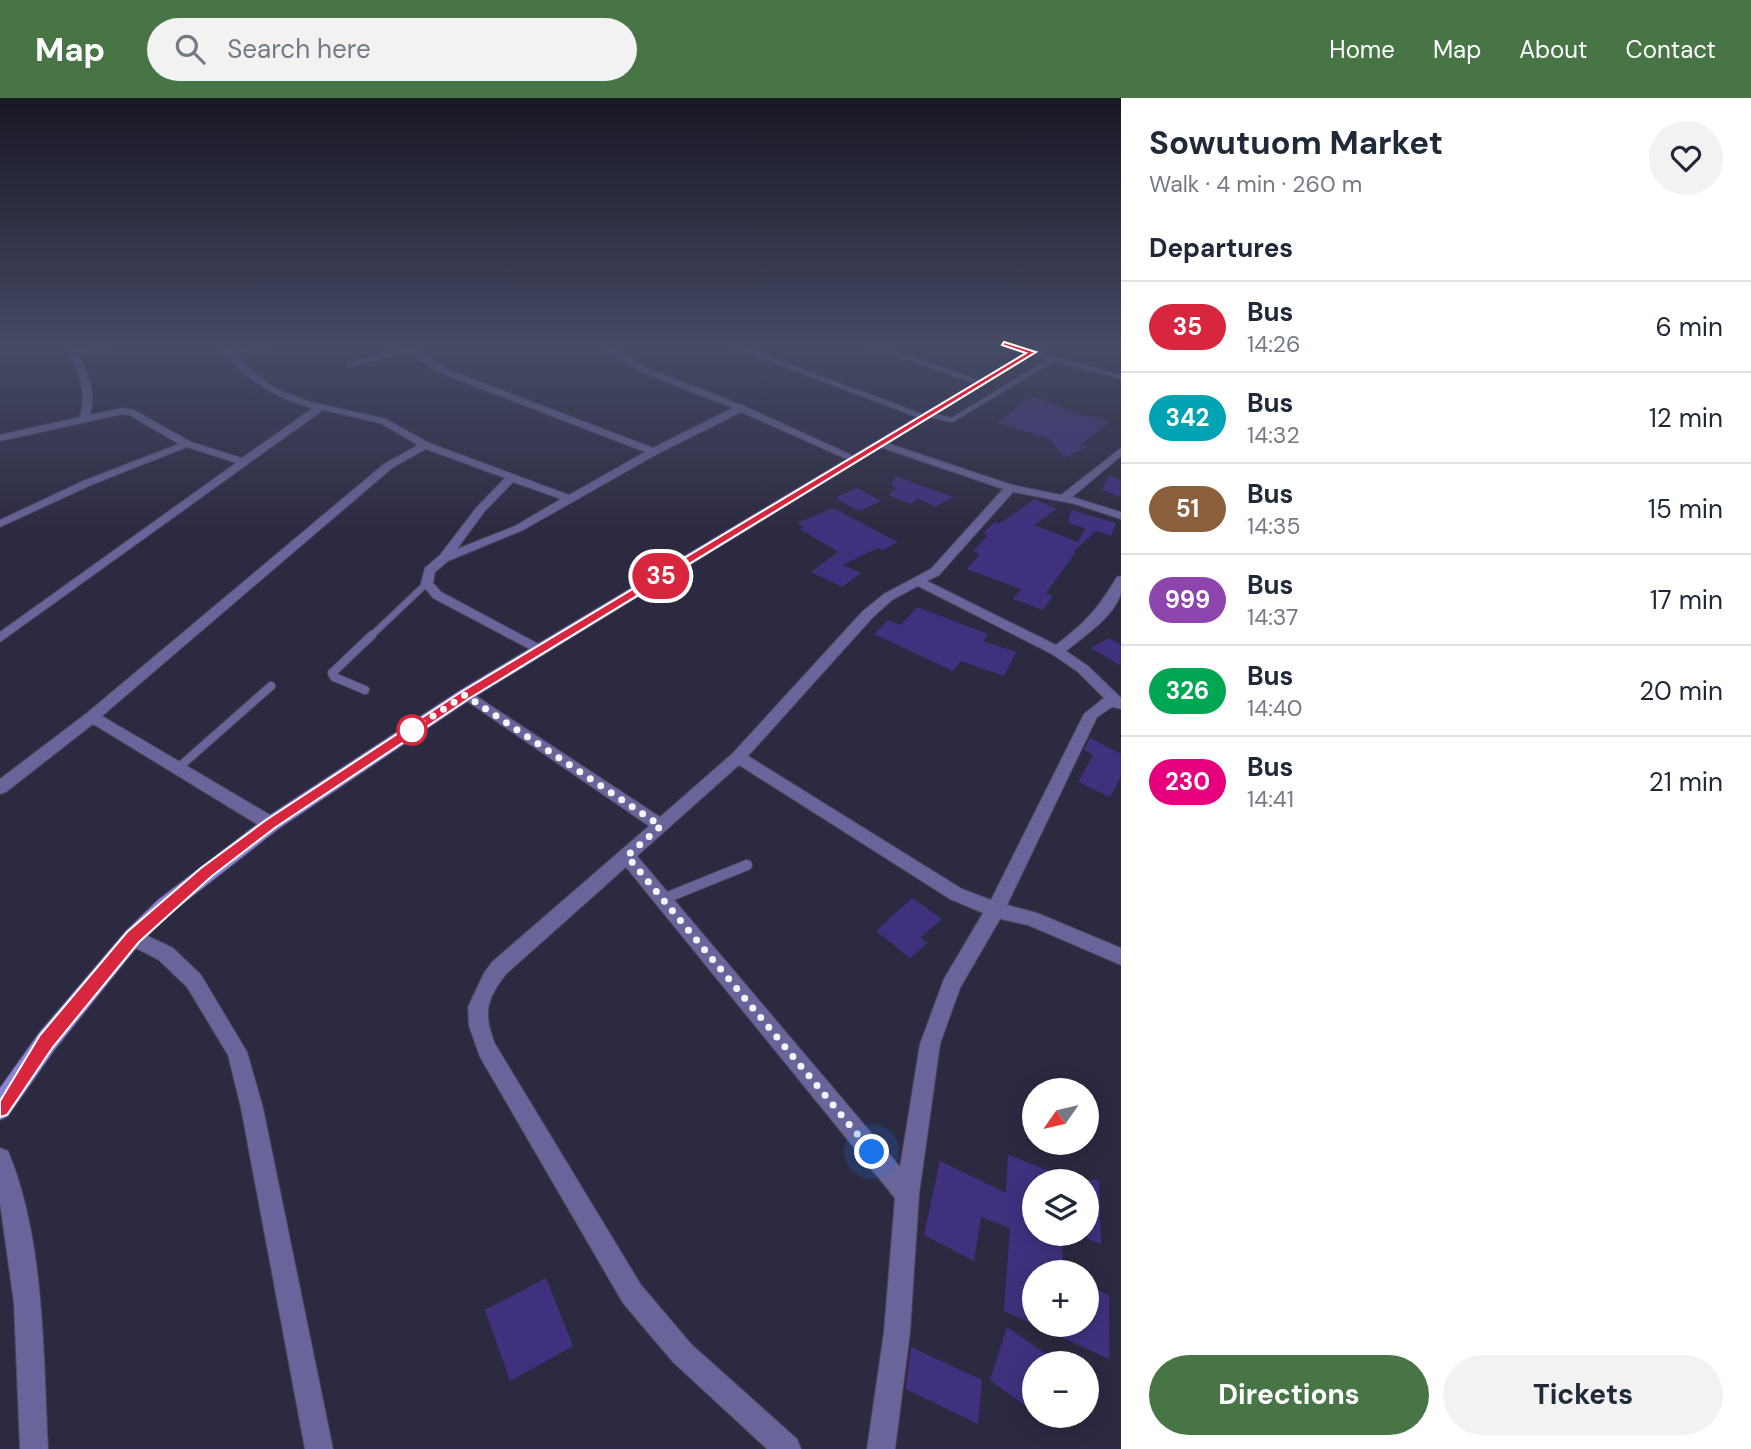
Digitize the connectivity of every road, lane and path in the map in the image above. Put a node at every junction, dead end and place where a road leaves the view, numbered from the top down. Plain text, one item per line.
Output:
1 (89, 407) edge
2 (321, 407) joint
3 (533, 407) edge
4 (903, 407) edge
5 (943, 407) edge
6 (973, 407) edge
7 (741, 408) joint
8 (928, 416) junction
9 (85, 417) junction
10 (0, 438) edge
11 (187, 444) junction
12 (881, 444) junction
13 (425, 445) junction
14 (1121, 451) edge
15 (653, 452) junction
16 (855, 458) junction
17 (244, 462) junction
18 (512, 477) junction
19 (1010, 488) junction
20 (1064, 498) junction
21 (570, 499) junction
22 (1121, 516) edge
23 (1, 522) edge
24 (444, 558) junction
25 (916, 580) junction
26 (1121, 580) edge
27 (427, 583) junction
28 (0, 638) edge
29 (539, 650) junction
30 (1057, 651) junction
31 (271, 686) dead end
32 (365, 690) dead end
33 (465, 695) junction
34 (1117, 703) edge
35 (92, 717) junction
36 (738, 757) junction
37 (178, 768) junction
38 (0, 788) edge
39 (271, 824) junction
40 (661, 826) junction
41 (627, 856) junction
42 (747, 865) dead end
43 (663, 899) junction
44 (995, 910) junction
45 (133, 937) junction
46 (1121, 957) edge
47 (0, 1108) edge
48 (0, 1159) edge
49 (906, 1194) junction
50 (34, 1449) edge
51 (319, 1449) edge
52 (787, 1449) edge
53 (881, 1449) edge

1 - 9 street
2 - 13 street
2 - 17 street
3 - 15 street
4 - 8 street
5 - 8 main road
6 - 8 lane
7 - 15 street
7 - 16 street
8 - 12 main road
9 - 10 street
9 - 11 street
11 - 17 street
11 - 23 street
12 - 16 main road
12 - 19 street
13 - 18 street
13 - 35 street
14 - 20 street
15 - 21 street
16 - 29 main road
17 - 28 street
18 - 21 street
18 - 24 street
19 - 20 street
19 - 25 street
20 - 22 street
21 - 24 street
24 - 27 street
25 - 30 street
25 - 36 street
26 - 30 street
27 - 29 street
27 - 32 lane
29 - 33 main road
30 - 34 street
31 - 37 lane
33 - 39 main road
33 - 40 street
34 - 44 street
35 - 37 street
35 - 38 street
36 - 40 street
36 - 44 street
37 - 39 street
39 - 45 main road
40 - 41 street
41 - 43 street
41 - 52 street
42 - 43 lane
43 - 49 street
44 - 46 street
44 - 49 street
45 - 47 main road
45 - 51 street
48 - 50 street
49 - 53 street

